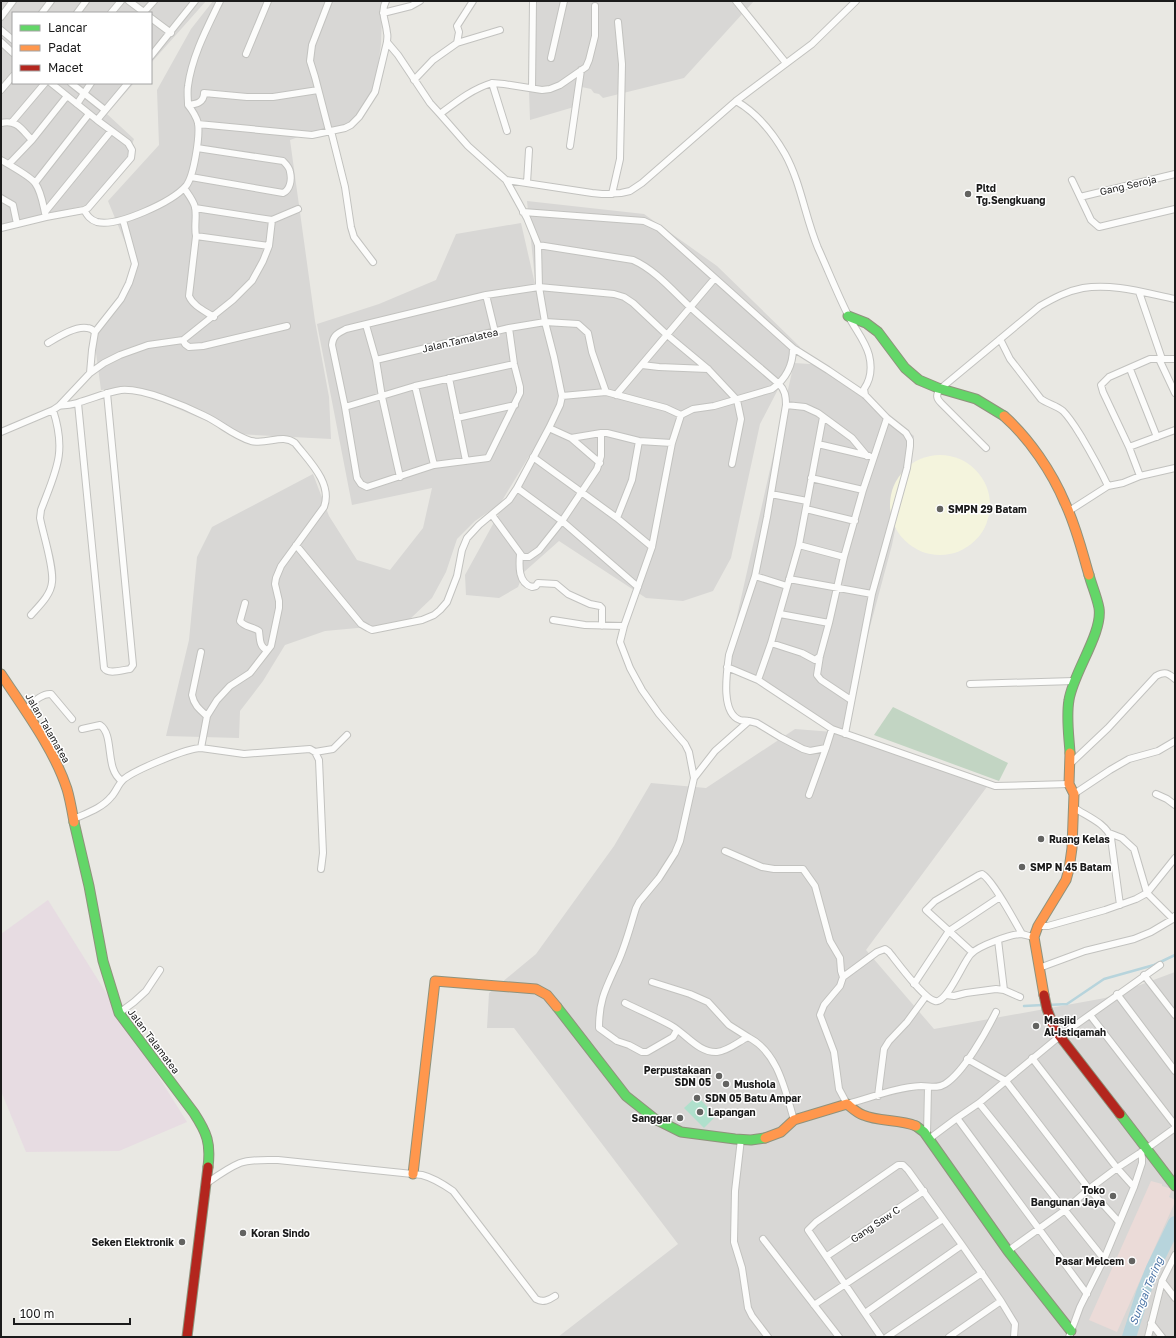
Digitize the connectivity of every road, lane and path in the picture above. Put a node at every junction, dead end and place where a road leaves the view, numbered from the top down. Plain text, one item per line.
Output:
1 (13, 1) edge
2 (51, 1) edge
3 (86, 1) edge
4 (121, 1) edge
5 (129, 1) edge
6 (154, 1) edge
7 (195, 1) edge
8 (220, 1) edge
9 (268, 1) edge
10 (329, 1) edge
11 (386, 1) edge
12 (420, 1) edge
13 (473, 1) edge
14 (533, 1) edge
15 (564, 1) edge
16 (736, 1) edge
17 (856, 1) edge
18 (595, 6) dead end
19 (43, 12) edge
20 (78, 12) edge
21 (112, 12) edge
22 (143, 12) edge
23 (145, 12) edge
24 (383, 13) junction
25 (1, 17) edge
26 (152, 19) edge
27 (618, 22) dead end
28 (1, 30) edge
29 (500, 30) dead end
30 (171, 33) junction
31 (12, 39) edge
32 (1, 42) edge
33 (387, 42) junction
34 (457, 44) junction
35 (12, 52) edge
36 (246, 54) dead end
37 (152, 55) edge
38 (550, 58) dead end
39 (786, 64) junction
40 (581, 70) junction
41 (12, 77) edge
42 (414, 80) junction
43 (492, 83) junction
44 (44, 84) edge
45 (72, 84) edge
46 (90, 84) edge
47 (127, 84) edge
48 (58, 86) edge
49 (532, 88) junction
50 (1, 90) edge
51 (318, 90) junction
52 (83, 93) junction
53 (67, 96) junction
54 (736, 101) junction
55 (77, 104) junction
56 (188, 105) junction
57 (105, 110) junction
58 (89, 114) junction
59 (440, 114) junction
60 (97, 120) junction
61 (12, 122) junction
62 (1, 123) edge
63 (198, 124) junction
64 (111, 131) junction
65 (330, 131) junction
66 (507, 131) dead end
67 (32, 140) junction
68 (570, 146) dead end
69 (197, 148) junction
70 (529, 150) dead end
71 (1, 160) edge
72 (9, 164) junction
73 (1175, 174) edge
74 (191, 177) junction
75 (506, 180) junction
76 (1072, 180) dead end
77 (35, 183) junction
78 (526, 184) junction
79 (184, 188) junction
80 (612, 194) junction
81 (1080, 196) junction
82 (1, 198) edge
83 (195, 208) junction
84 (298, 209) dead end
85 (1175, 209) edge
86 (84, 210) junction
87 (523, 212) junction
88 (46, 214) junction
89 (123, 220) junction
90 (272, 220) junction
91 (17, 224) junction
92 (1, 228) edge
93 (196, 236) junction
94 (538, 245) junction
95 (269, 246) junction
96 (373, 262) dead end
97 (715, 278) junction
98 (539, 287) junction
99 (1139, 292) junction
100 (486, 295) junction
101 (1175, 299) edge
102 (690, 306) junction
103 (848, 316) junction
104 (214, 317) junction
105 (545, 322) junction
106 (366, 325) junction
107 (287, 326) dead end
108 (509, 328) junction
109 (95, 332) junction
110 (495, 332) junction
111 (666, 334) junction
112 (1000, 339) junction
113 (183, 340) junction
114 (48, 343) dead end
115 (793, 348) junction
116 (1161, 359) junction
117 (1175, 359) edge
118 (376, 360) junction
119 (514, 364) junction
120 (642, 365) junction
121 (708, 369) junction
122 (1130, 369) junction
123 (90, 373) junction
124 (449, 378) junction
125 (779, 384) junction
126 (415, 386) junction
127 (940, 388) junction
128 (606, 392) junction
129 (107, 393) junction
130 (1175, 393) edge
131 (616, 395) junction
132 (865, 395) junction
133 (562, 396) junction
134 (382, 397) junction
135 (737, 400) junction
136 (78, 403) junction
137 (515, 405) junction
138 (786, 405) junction
139 (59, 406) junction
140 (345, 407) junction
141 (53, 410) junction
142 (681, 415) junction
143 (823, 417) junction
144 (457, 418) junction
145 (887, 418) junction
146 (549, 428) junction
147 (1175, 430) edge
148 (1, 432) edge
149 (601, 433) junction
150 (1157, 437) junction
151 (571, 438) junction
152 (639, 441) junction
153 (672, 443) junction
154 (818, 444) junction
155 (1128, 447) junction
156 (986, 448) dead end
157 (533, 457) junction
158 (871, 457) junction
159 (466, 460) junction
160 (600, 463) junction
161 (732, 464) dead end
162 (434, 465) junction
163 (1175, 468) edge
164 (1140, 476) junction
165 (400, 477) junction
166 (811, 478) junction
167 (1108, 486) junction
168 (517, 488) junction
169 (863, 490) junction
170 (581, 492) junction
171 (771, 494) junction
172 (807, 501) junction
173 (806, 508) junction
174 (1069, 512) junction
175 (492, 515) junction
176 (617, 518) junction
177 (562, 521) junction
178 (855, 521) junction
179 (296, 545) junction
180 (798, 545) junction
181 (652, 547) junction
182 (520, 554) junction
183 (844, 557) junction
184 (755, 576) junction
185 (789, 579) junction
186 (787, 586) junction
187 (638, 587) junction
188 (837, 588) junction
189 (872, 594) junction
190 (245, 603) dead end
191 (780, 614) junction
192 (31, 615) dead end
193 (553, 620) dead end
194 (829, 623) junction
195 (602, 626) junction
196 (624, 626) junction
197 (771, 643) junction
198 (267, 650) junction
199 (201, 652) dead end
200 (820, 656) junction
201 (727, 667) junction
202 (1, 674) edge
203 (1175, 679) edge
204 (758, 680) junction
205 (1074, 681) junction
206 (970, 684) dead end
207 (851, 700) junction
208 (25, 710) junction
209 (207, 716) junction
210 (72, 719) dead end
211 (749, 721) junction
212 (82, 729) dead end
213 (832, 729) junction
214 (845, 734) junction
215 (347, 735) dead end
216 (1175, 741) edge
217 (200, 748) junction
218 (826, 748) junction
219 (315, 752) junction
220 (1070, 764) junction
221 (694, 778) junction
222 (122, 781) junction
223 (1069, 784) junction
224 (1074, 794) junction
225 (1156, 794) dead end
226 (809, 795) dead end
227 (1175, 805) edge
228 (1073, 808) junction
229 (74, 819) junction
230 (1109, 832) junction
231 (726, 851) dead end
232 (1175, 860) edge
233 (321, 869) dead end
234 (1147, 893) junction
235 (1000, 897) junction
236 (1120, 905) junction
237 (1174, 918) edge
238 (1038, 926) junction
239 (948, 931) junction
240 (1022, 934) junction
241 (1034, 938) junction
242 (998, 940) junction
243 (972, 952) junction
244 (1160, 965) dead end
245 (1039, 968) junction
246 (160, 970) dead end
247 (1144, 975) junction
248 (843, 977) junction
249 (652, 982) dead end
250 (914, 984) junction
251 (1004, 990) junction
252 (1117, 994) junction
253 (946, 995) junction
254 (926, 996) junction
255 (1020, 997) dead end
256 (625, 1003) dead end
257 (996, 1012) dead end
258 (119, 1013) junction
259 (1090, 1015) junction
260 (1175, 1015) edge
261 (677, 1030) junction
262 (1060, 1036) junction
263 (748, 1037) junction
264 (1032, 1058) junction
265 (967, 1059) junction
266 (1175, 1071) edge
267 (1006, 1081) junction
268 (928, 1086) junction
269 (878, 1096) junction
270 (979, 1103) junction
271 (847, 1104) junction
272 (956, 1118) junction
273 (794, 1120) junction
274 (1175, 1126) edge
275 (928, 1137) junction
276 (741, 1139) junction
277 (1143, 1151) junction
278 (1117, 1168) junction
279 (413, 1174) junction
280 (207, 1183) junction
281 (1175, 1186) edge
282 (1134, 1187) junction
283 (1089, 1188) junction
284 (924, 1191) junction
285 (1064, 1210) junction
286 (943, 1219) junction
287 (1119, 1222) junction
288 (1038, 1229) junction
289 (763, 1239) dead end
290 (962, 1245) junction
291 (1008, 1251) junction
292 (1175, 1255) edge
293 (827, 1256) junction
294 (1104, 1259) junction
295 (982, 1273) junction
296 (1162, 1281) junction
297 (845, 1284) junction
298 (1087, 1294) junction
299 (555, 1296) dead end
300 (1175, 1298) edge
301 (1001, 1301) junction
302 (814, 1304) junction
303 (865, 1313) junction
304 (1151, 1323) junction
305 (1070, 1334) edge
306 (187, 1337) edge
307 (768, 1337) edge
308 (839, 1337) edge
309 (881, 1337) edge
310 (887, 1337) edge
311 (949, 1337) edge
312 (1014, 1337) edge
313 (1148, 1337) edge
314 (1162, 1337) edge

1 - 25 street
2 - 19 street
3 - 20 street
4 - 21 street
5 - 22 street
6 - 23 street
7 - 30 street
8 - 56 street
9 - 36 street
10 - 51 street
11 - 24 street
12 - 24 street
13 - 34 street
14 - 49 street
15 - 38 street
16 - 39 street
17 - 39 street
18 - 40 street
24 - 33 street
26 - 30 street
27 - 80 street
28 - 31 street
29 - 34 street
30 - 37 street
32 - 35 street
33 - 42 street
33 - 65 street
34 - 42 street
39 - 54 street
40 - 49 street
40 - 68 street
41 - 50 street
42 - 59 street
43 - 49 street
43 - 59 street
43 - 66 street
44 - 61 street
45 - 52 street
46 - 52 street
47 - 57 street
48 - 53 street
51 - 56 street
51 - 65 street
52 - 55 street
52 - 57 street
53 - 55 street
53 - 67 street
54 - 80 street
54 - 103 street
55 - 58 street
56 - 63 street
57 - 60 street
58 - 60 street
58 - 77 street
59 - 75 street
60 - 64 street
61 - 62 street
61 - 67 street
63 - 65 street
63 - 69 street
64 - 86 street
64 - 88 street
65 - 96 street
67 - 72 street
69 - 74 street
69 - 74 street
70 - 78 street
71 - 72 street
72 - 77 street
73 - 81 street, Gang Seroja
74 - 79 street
75 - 78 street
75 - 87 street
76 - 81 street
77 - 88 street
78 - 80 street
79 - 83 street
79 - 89 street
81 - 85 street
82 - 91 street
83 - 90 street
83 - 93 street
84 - 90 street
86 - 88 street
86 - 89 street
87 - 94 street
87 - 97 street
88 - 91 street
89 - 109 street
90 - 95 street
91 - 92 street
93 - 95 street
93 - 104 street
94 - 98 street
94 - 102 street
95 - 104 street
97 - 102 street
97 - 115 street
98 - 100 street
98 - 105 street
98 - 111 street
99 - 101 street
99 - 112 street
99 - 116 street
100 - 106 street
100 - 110 street
102 - 111 street
102 - 125 street
103 - 127 street
103 - 132 street
104 - 113 street
105 - 108 street, Jalan.Tamalatea
105 - 128 street, Jalan.Tamalatea
105 - 133 street
106 - 118 street
106 - 140 street
107 - 113 street
108 - 110 street, Jalan.Tamalatea
108 - 119 street
109 - 114 street
109 - 123 street
110 - 118 street, Jalan.Tamalatea
111 - 120 street
111 - 121 street
112 - 127 street
112 - 167 street
113 - 123 street
115 - 125 street
115 - 132 street
116 - 117 street
116 - 122 street
116 - 130 street
118 - 134 street
119 - 124 street
119 - 137 street
120 - 121 street
120 - 131 street
121 - 135 street
122 - 150 street
122 - 155 street
123 - 139 street
124 - 126 street
124 - 144 street
125 - 135 street
125 - 138 street
126 - 134 street
126 - 162 street
127 - 156 street
127 - 174 street
128 - 131 street
128 - 133 street
129 - 136 street
129 - 136 street
129 - 179 street
131 - 142 street
132 - 145 street
133 - 146 street
134 - 140 street
134 - 165 street
135 - 142 street
135 - 161 street
136 - 139 street
137 - 144 street
137 - 159 street
138 - 143 street
138 - 171 street
139 - 141 street
140 - 165 street
141 - 148 street
141 - 192 street
142 - 153 street
143 - 154 street
143 - 158 street
144 - 159 street
145 - 158 street
145 - 189 street
146 - 151 street
146 - 157 street
147 - 150 street
149 - 151 street
149 - 152 street
149 - 160 street
150 - 155 street
151 - 160 street
152 - 153 street
152 - 176 street
153 - 181 street
154 - 158 street
154 - 166 street
155 - 164 street
157 - 168 street
157 - 170 street
158 - 169 street
159 - 162 street
160 - 170 street
162 - 165 street
163 - 164 street
164 - 167 street
166 - 169 street
166 - 172 street
167 - 174 street
168 - 175 street
168 - 177 street
169 - 178 street
170 - 176 street
170 - 177 street
171 - 172 street
171 - 184 street
172 - 173 street
173 - 178 street
173 - 180 street
174 - 205 street
175 - 179 street
175 - 182 street
176 - 181 street
177 - 182 street
177 - 187 street
178 - 183 street
179 - 198 street
180 - 183 street
180 - 185 street
181 - 187 street
182 - 195 street
183 - 188 street
184 - 186 street
184 - 201 street
185 - 186 street
185 - 188 street
186 - 191 street
187 - 196 street
188 - 189 street
188 - 194 street
189 - 207 street
190 - 198 street
191 - 194 street
191 - 197 street
193 - 195 street
194 - 200 street
195 - 196 street
196 - 221 street
197 - 200 street
197 - 204 street
198 - 209 street
199 - 209 street
200 - 207 street
201 - 204 street
201 - 211 street
202 - 208 street, Jalan Talamatea
203 - 220 street
204 - 213 street
205 - 206 street
205 - 220 street
207 - 214 street
208 - 210 street
208 - 229 street, Jalan Talamatea
209 - 217 street
211 - 218 street
211 - 221 street
212 - 222 street
213 - 214 street
213 - 218 street
214 - 223 street
215 - 219 street
216 - 224 street
217 - 219 street
217 - 222 street
218 - 226 street
219 - 233 street
220 - 223 street
221 - 261 street
222 - 229 street
223 - 224 street
224 - 228 street
225 - 227 street
228 - 230 street
228 - 238 street
229 - 258 street, Jalan Talamatea
230 - 234 street
230 - 236 street
231 - 248 street
232 - 234 street
234 - 236 street
234 - 237 street
235 - 239 street
235 - 239 street
235 - 240 street
236 - 238 street
237 - 245 street
238 - 241 street
239 - 243 street
239 - 250 street
240 - 241 street
240 - 242 street
241 - 245 street
242 - 243 street
242 - 251 street
243 - 253 street
244 - 247 street
245 - 262 street
246 - 258 street
247 - 252 street
247 - 260 street
248 - 250 street
248 - 271 street
249 - 263 street
250 - 254 street
251 - 253 street
251 - 255 street
252 - 259 street
252 - 266 street
253 - 254 street
254 - 269 street
256 - 261 street
257 - 265 street
258 - 280 street, Jalan Talamatea
259 - 262 street
259 - 274 street
261 - 263 street
262 - 264 street
262 - 277 street
263 - 273 street
264 - 267 street
264 - 278 street
265 - 267 street
265 - 268 street
267 - 270 street
267 - 283 street
268 - 269 street
268 - 275 street
269 - 271 street
270 - 272 street
270 - 285 street
271 - 273 street
271 - 275 street
272 - 275 street
272 - 288 street
273 - 276 street
274 - 277 street
275 - 291 street
276 - 279 street
276 - 307 street
277 - 278 street
277 - 281 street
277 - 282 street
278 - 282 street
278 - 283 street
279 - 280 street
279 - 299 street
280 - 306 street, Jalan Talamatea
282 - 287 street
283 - 285 street
283 - 287 street
284 - 286 street
284 - 293 street, Gang Saw C
284 - 293 street
285 - 288 street
285 - 294 street
286 - 290 street
286 - 297 street
287 - 294 street
288 - 291 street
288 - 298 street
289 - 302 street
290 - 295 street
290 - 303 street
291 - 305 street
292 - 296 street
293 - 297 street
294 - 298 street
295 - 301 street
295 - 310 street
296 - 300 street
296 - 304 street
297 - 302 street
297 - 303 street
298 - 305 street
301 - 311 street
301 - 312 street
302 - 308 street
303 - 309 street
304 - 313 street
304 - 314 street

